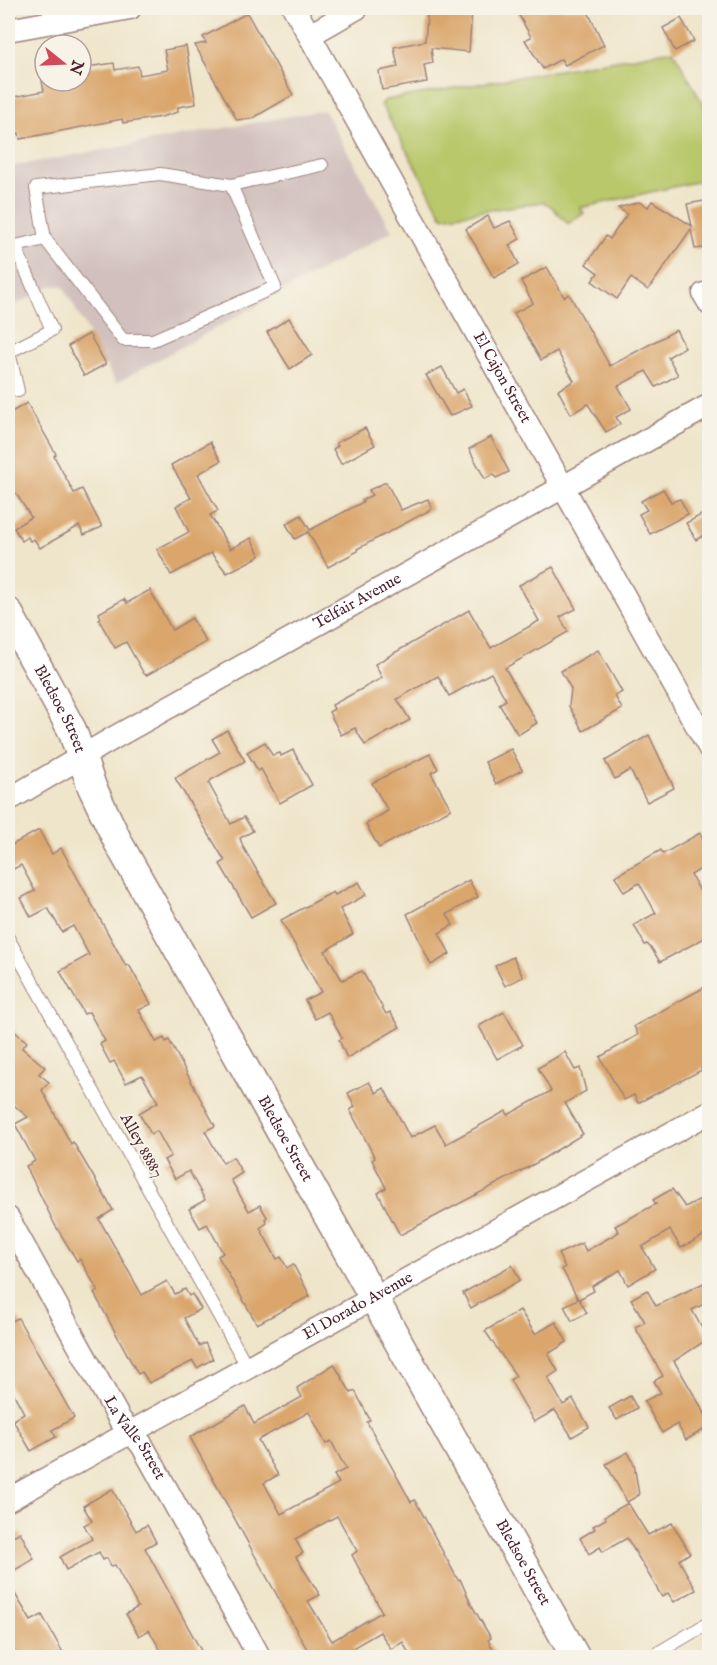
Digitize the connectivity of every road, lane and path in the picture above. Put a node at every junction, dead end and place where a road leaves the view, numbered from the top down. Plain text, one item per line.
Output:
1 (130, 8) edge
2 (294, 8) edge
3 (357, 8) edge
4 (8, 30) edge
5 (310, 35) junction
6 (322, 165) dead end
7 (231, 184) junction
8 (45, 239) junction
9 (11, 247) edge
10 (18, 391) dead end
11 (710, 405) edge
12 (564, 487) junction
13 (8, 612) edge
14 (710, 748) edge
15 (82, 757) junction
16 (8, 800) edge
17 (8, 938) edge
18 (710, 1112) edge
19 (8, 1218) edge
20 (375, 1298) junction
21 (248, 1368) junction
22 (130, 1432) junction
23 (8, 1500) edge
24 (710, 1622) edge
25 (260, 1658) edge
26 (576, 1658) edge
27 (649, 1658) edge

1 - 4 street
2 - 5 street, El Cajon Street
3 - 5 street
5 - 12 street, El Cajon Street
6 - 7 lane
7 - 8 lane
7 - 8 lane
8 - 9 lane
9 - 10 lane
11 - 12 street, Telfair Avenue
12 - 14 street, El Cajon Street
12 - 15 street, Telfair Avenue
13 - 15 street, Bledsoe Street
15 - 16 street, Telfair Avenue
15 - 20 street, Bledsoe Street
17 - 21 lane, Alley 88887
18 - 20 street, El Dorado Avenue
19 - 22 street, La Valle Street
20 - 21 street, El Dorado Avenue
20 - 26 street, Bledsoe Street
21 - 22 street, El Dorado Avenue
22 - 23 street, El Dorado Avenue
22 - 25 street, La Valle Street
24 - 27 lane

